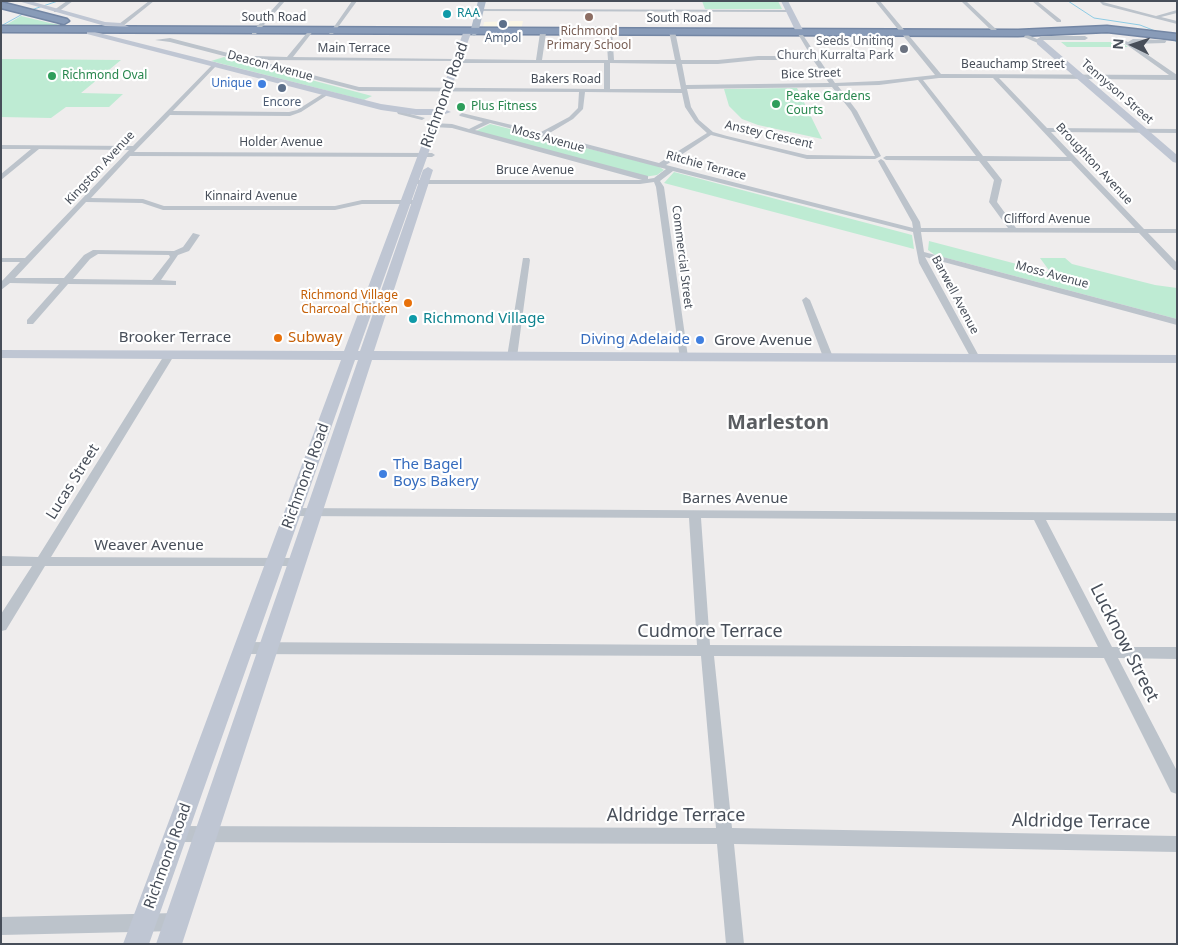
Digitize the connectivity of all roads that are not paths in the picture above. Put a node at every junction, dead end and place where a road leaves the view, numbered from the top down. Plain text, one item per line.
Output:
1 (8, 1) edge
2 (71, 1) edge
3 (152, 1) edge
4 (283, 1) edge
5 (355, 1) edge
6 (784, 1) edge
7 (877, 1) edge
8 (963, 1) edge
9 (1034, 1) edge
10 (1101, 1) edge
11 (1, 5) edge
12 (481, 6) edge
13 (31, 7) edge
14 (56, 11) junction
15 (788, 11) junction
16 (1177, 11) edge
17 (1156, 17) junction
18 (1059, 21) dead end
19 (1177, 22) edge
20 (119, 29) junction
21 (799, 30) junction
22 (1, 31) edge
23 (95, 31) junction
24 (255, 31) junction
25 (470, 31) junction
26 (175, 32) junction
27 (310, 32) junction
28 (332, 32) junction
29 (610, 32) junction
30 (673, 32) junction
31 (904, 33) junction
32 (996, 34) junction
33 (1026, 36) junction
34 (542, 37) junction
35 (1169, 37) edge
36 (132, 38) junction
37 (1085, 38) junction
38 (1116, 39) junction
39 (158, 40) dead end
40 (1040, 42) junction
41 (1129, 44) junction
42 (290, 58) junction
43 (814, 58) junction
44 (245, 60) junction
45 (460, 60) junction
46 (539, 61) junction
47 (609, 62) junction
48 (679, 62) junction
49 (215, 64) junction
50 (939, 76) junction
51 (994, 76) junction
52 (1080, 77) junction
53 (1176, 77) edge
54 (919, 78) junction
55 (833, 85) junction
56 (684, 89) junction
57 (449, 90) junction
58 (582, 92) junction
59 (608, 92) junction
60 (326, 94) junction
61 (399, 110) junction
62 (442, 112) junction
63 (168, 114) junction
64 (462, 115) dead end
65 (422, 118) dead end
66 (489, 121) junction
67 (437, 126) junction
68 (1047, 130) junction
69 (470, 131) junction
70 (1143, 131) junction
71 (1177, 131) edge
72 (711, 133) junction
73 (543, 134) junction
74 (1, 147) edge
75 (38, 147) junction
76 (132, 151) junction
77 (428, 154) junction
78 (880, 158) junction
79 (982, 159) junction
80 (1075, 159) junction
81 (1177, 160) edge
82 (661, 165) junction
83 (672, 168) junction
84 (1, 178) edge
85 (656, 180) junction
86 (413, 182) junction
87 (425, 182) junction
88 (85, 200) junction
89 (412, 202) junction
90 (918, 230) junction
91 (1141, 230) junction
92 (1014, 231) junction
93 (1177, 231) edge
94 (196, 235) dead end
95 (174, 254) junction
96 (920, 254) junction
97 (1, 260) edge
98 (28, 260) junction
99 (526, 260) dead end
100 (1177, 268) edge
101 (8, 280) junction
102 (66, 281) junction
103 (156, 281) junction
104 (173, 283) dead end
105 (1, 287) edge
106 (806, 300) dead end
107 (30, 322) dead end
108 (1177, 322) edge
109 (1, 354) edge
110 (170, 354) junction
111 (349, 355) junction
112 (367, 355) junction
113 (512, 357) junction
114 (682, 357) junction
115 (828, 357) junction
116 (975, 358) junction
117 (1177, 359) edge
118 (293, 512) junction
119 (314, 513) junction
120 (695, 516) junction
121 (1038, 516) junction
122 (1177, 517) edge
123 (1, 561) edge
124 (42, 561) junction
125 (275, 563) junction
126 (297, 563) junction
127 (1, 626) edge
128 (243, 648) junction
129 (268, 648) junction
130 (705, 651) junction
131 (1108, 652) junction
132 (1177, 653) edge
133 (1177, 787) edge
134 (176, 834) junction
135 (205, 834) junction
136 (725, 836) junction
137 (1177, 844) edge
138 (1, 926) edge
139 (140, 933) edge
140 (172, 933) edge
141 (736, 944) edge

1 - 13 highway
2 - 14 street
3 - 20 street
4 - 24 street
5 - 28 street
6 - 15 street
7 - 31 street
8 - 32 street
9 - 18 street
10 - 17 street
11 - 13 highway
12 - 15 street
12 - 25 main road, Richmond Road
13 - 14 street
13 - 20 highway
13 - 23 highway
14 - 20 street
15 - 21 street
16 - 17 street
17 - 19 street
20 - 23 highway, South Road
20 - 26 highway, South Road
20 - 36 highway, South Road
21 - 30 highway, South Road
21 - 31 highway, South Road
21 - 31 highway, South Road
21 - 43 street, Barwell Avenue
22 - 23 highway, South Road
23 - 36 street, Deacon Avenue
24 - 26 highway, South Road
24 - 27 highway, South Road
24 - 36 highway, South Road
25 - 28 highway, South Road
25 - 28 highway, South Road
25 - 29 highway, South Road
25 - 34 highway, South Road
25 - 45 street, Richmond Road
26 - 36 highway
27 - 28 highway, South Road
27 - 42 street
29 - 30 highway, South Road
29 - 34 highway, South Road
29 - 47 street
30 - 48 street, Anstey Crescent
31 - 32 highway, South Road
31 - 50 street
32 - 33 highway
32 - 35 highway, South Road
32 - 35 highway, South Road
33 - 37 highway
33 - 40 street, Tennyson Street
34 - 46 street
35 - 38 highway
35 - 41 street
36 - 49 street, Deacon Avenue
37 - 38 highway
37 - 40 street, Tennyson Street
38 - 41 street
39 - 44 street, Bakers Road
40 - 52 street, Tennyson Street
41 - 53 street
42 - 44 street, Main Terrace
42 - 45 street, Main Terrace
43 - 48 street, Main Terrace
43 - 55 street, Barwell Avenue
44 - 57 street, Bakers Road
45 - 46 street, Main Terrace
45 - 57 street, Richmond Road
46 - 47 street, Main Terrace
47 - 48 street, Main Terrace
47 - 59 street
48 - 56 street, Anstey Crescent
49 - 60 street, Deacon Avenue
49 - 63 street, Kingston Avenue
50 - 51 street, Beauchamp Street
50 - 54 street, Bice Street
51 - 52 street, Beauchamp Street
51 - 68 street, Broughton Avenue
52 - 53 street, Beauchamp Street
52 - 70 street, Tennyson Street
54 - 55 street, Bice Street
54 - 79 street
55 - 56 street, Bice Street
55 - 78 street, Barwell Avenue
56 - 59 street, Bakers Road
56 - 72 street, Anstey Crescent
57 - 58 street, Bakers Road
57 - 62 street, Richmond Road
58 - 59 street, Bakers Road
58 - 73 street
60 - 61 street, Deacon Avenue
60 - 63 street
61 - 62 street, Deacon Avenue
61 - 65 street, Deacon Avenue
62 - 67 street, Richmond Road
63 - 76 street, Kingston Avenue
64 - 66 street, Ritchie Terrace
66 - 69 street
66 - 73 street, Ritchie Terrace
67 - 69 street, Moss Avenue
67 - 77 street, Richmond Road
68 - 70 street
68 - 80 street, Broughton Avenue
69 - 85 street, Moss Avenue
70 - 71 street
70 - 81 street, Tennyson Street
72 - 78 street, Anstey Crescent
72 - 82 street
73 - 82 street, Ritchie Terrace
74 - 75 street, Holder Avenue
75 - 76 street, Holder Avenue
75 - 84 street
76 - 77 street, Holder Avenue
76 - 88 street, Kingston Avenue
77 - 86 street, Richmond Road
77 - 87 street, Richmond Road
78 - 79 street, Anstey Crescent
78 - 90 street, Barwell Avenue
79 - 80 street, Anstey Crescent
79 - 92 street
80 - 91 street, Broughton Avenue
82 - 83 street, Ritchie Terrace
83 - 85 street
83 - 90 street, Ritchie Terrace
85 - 87 street, Bruce Avenue
85 - 114 street, Commercial Street
86 - 87 street, Bruce Avenue
86 - 89 main road, Richmond Road
87 - 89 street, Richmond Road
88 - 89 street, Kinnaird Avenue
88 - 98 street, Kingston Avenue
89 - 111 street, Richmond Road
89 - 112 street, Richmond Road
90 - 92 street, Clifford Avenue
90 - 96 street, Barwell Avenue
91 - 92 street, Clifford Avenue
91 - 93 street, Clifford Avenue
91 - 100 street, Broughton Avenue
94 - 95 street
95 - 102 street
95 - 103 street
96 - 108 street, Moss Avenue
96 - 116 street, Barwell Avenue
97 - 98 street
98 - 101 street, Kingston Avenue
99 - 113 street
101 - 102 street
101 - 105 street, Kingston Avenue
102 - 103 street
102 - 107 street
103 - 104 street
106 - 115 street
109 - 110 street, Brooker Terrace
110 - 111 street, Brooker Terrace
110 - 124 street, Lucas Street
111 - 112 street, Grove Avenue
111 - 118 street, Richmond Road
112 - 113 street, Grove Avenue
112 - 119 street, Richmond Road
113 - 114 street, Grove Avenue
114 - 115 street, Grove Avenue
115 - 116 street, Grove Avenue
116 - 117 street, Grove Avenue
118 - 119 street, Barnes Avenue
118 - 125 street, Richmond Road
119 - 120 street, Barnes Avenue
119 - 126 street, Richmond Road
120 - 121 street, Barnes Avenue
120 - 130 street
121 - 122 street, Barnes Avenue
121 - 131 street, Lucknow Street
123 - 124 street, Weaver Avenue
124 - 125 street, Weaver Avenue
124 - 127 street, Lucas Street
125 - 126 street, Weaver Avenue
125 - 128 street, Richmond Road
126 - 129 street, Richmond Road
128 - 129 street, Cudmore Terrace
128 - 134 street, Richmond Road
129 - 130 street, Cudmore Terrace
129 - 135 street, Richmond Road
130 - 131 street, Cudmore Terrace
130 - 136 street
131 - 132 street, Cudmore Terrace
131 - 133 street, Lucknow Street
134 - 135 street, Aldridge Terrace
134 - 139 main road, Richmond Road
135 - 136 street, Aldridge Terrace
135 - 140 street, Richmond Road
136 - 137 street, Aldridge Terrace
136 - 141 street
138 - 139 street
139 - 140 street

